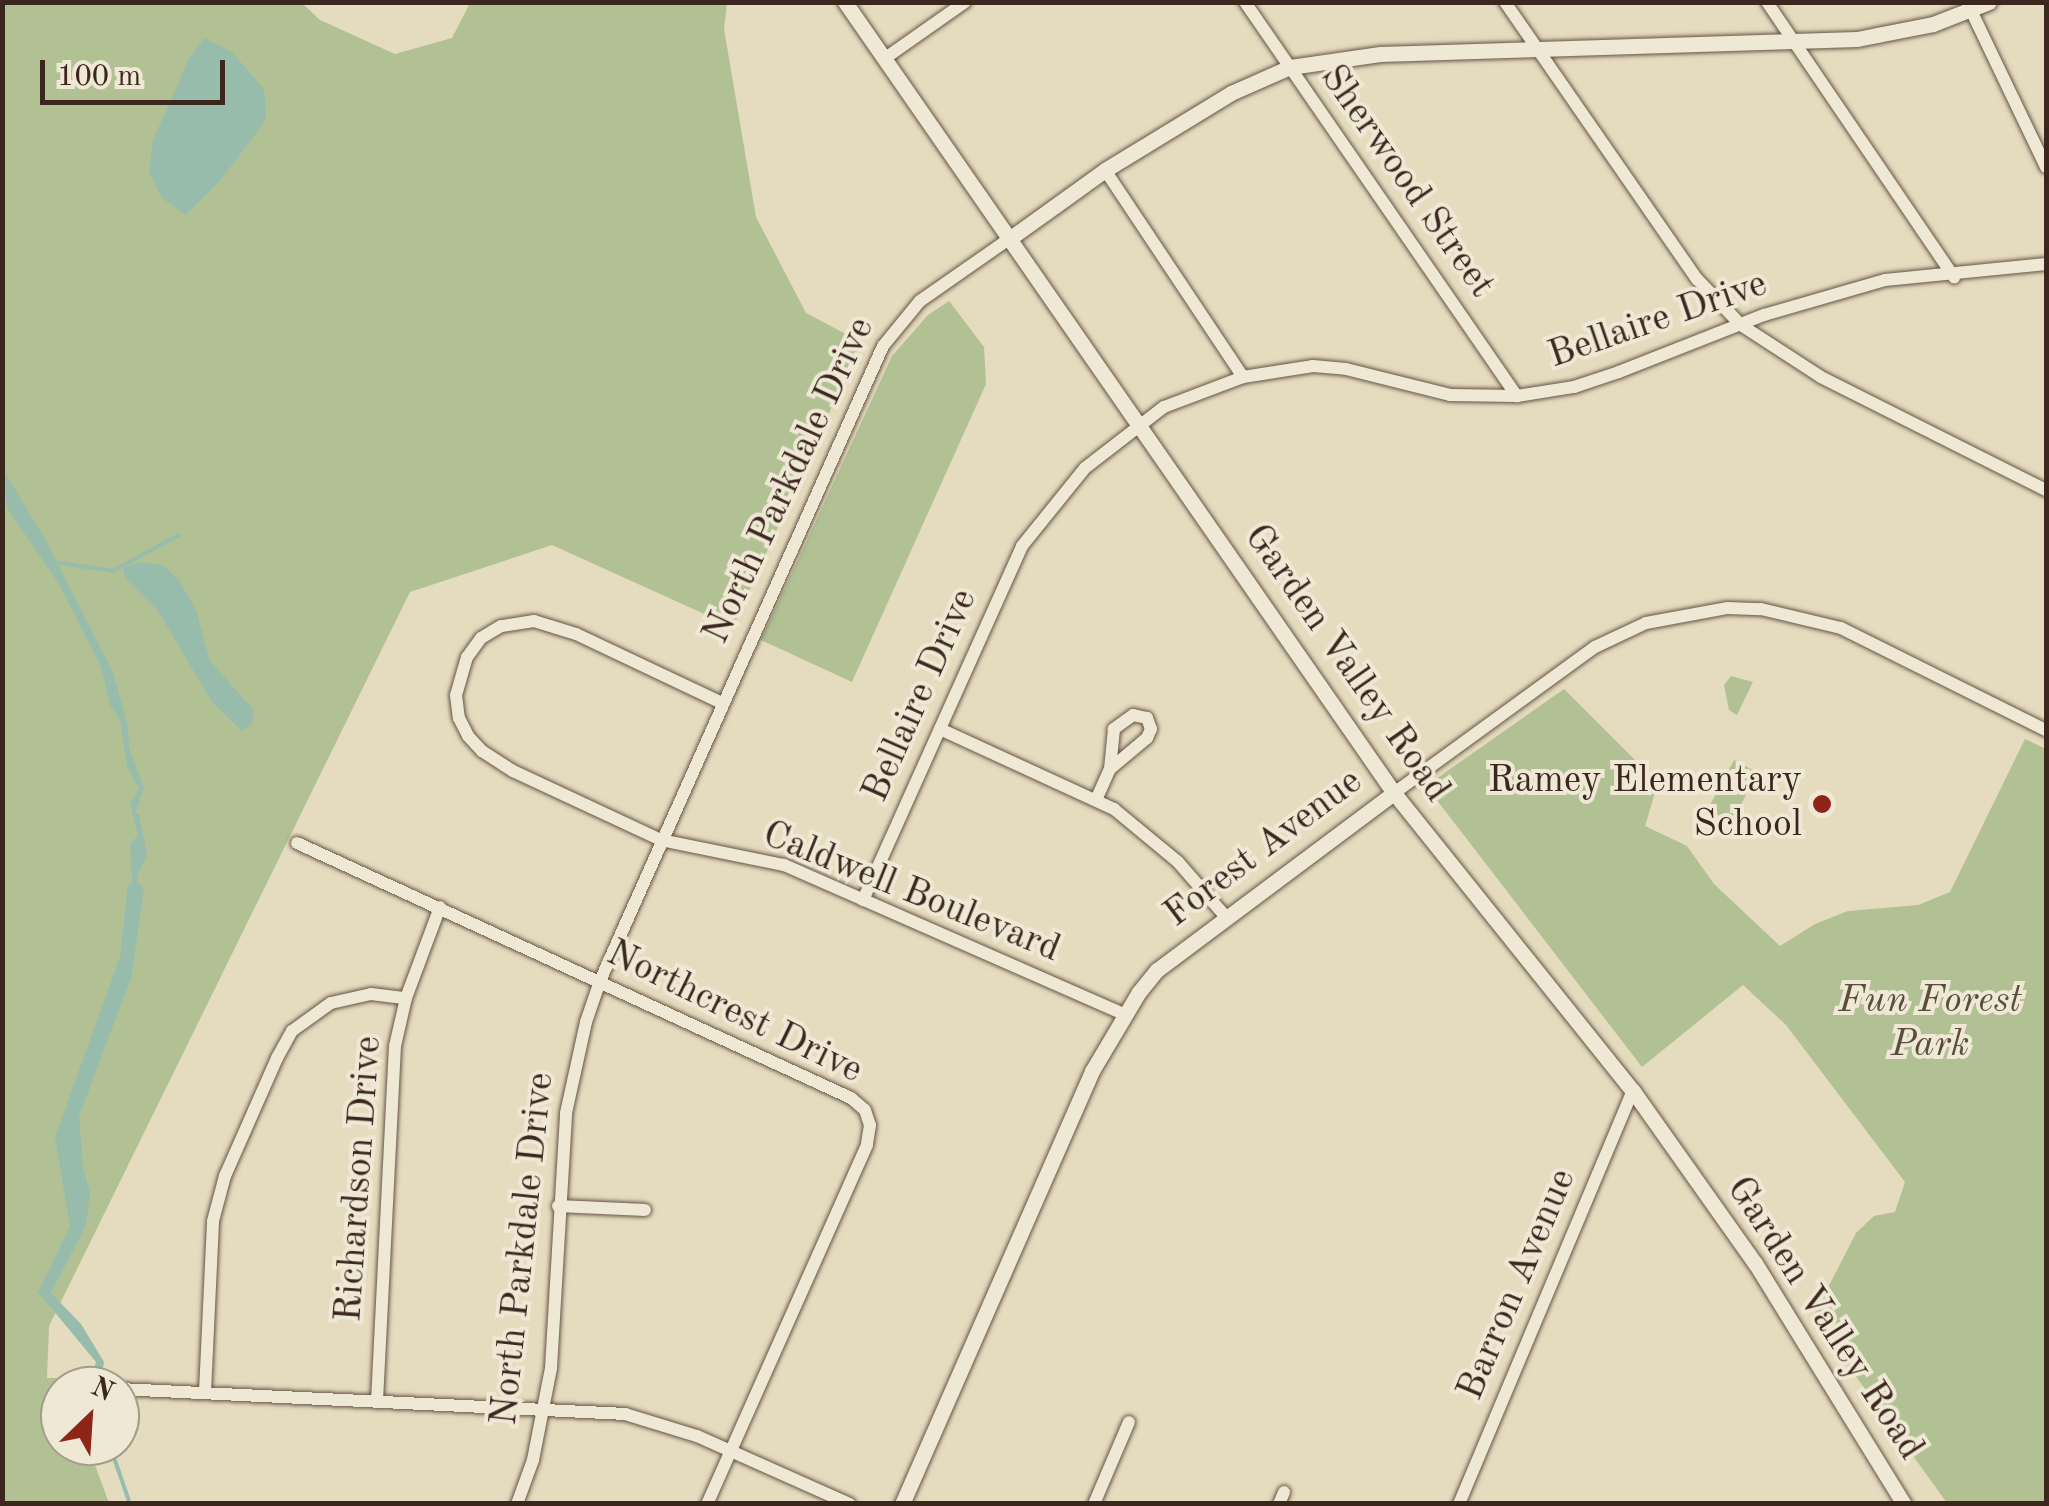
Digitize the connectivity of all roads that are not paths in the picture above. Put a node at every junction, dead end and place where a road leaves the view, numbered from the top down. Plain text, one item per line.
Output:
1 (845, 2) edge
2 (965, 2) edge
3 (1245, 2) edge
4 (1506, 2) edge
5 (1767, 2) edge
6 (1989, 2) edge
7 (1969, 7) edge
8 (1791, 42) junction
9 (1538, 50) junction
10 (884, 59) junction
11 (1290, 67) junction
12 (2046, 167) edge
13 (1105, 170) junction
14 (1010, 239) junction
15 (2046, 264) edge
16 (1954, 276) junction
17 (1740, 326) junction
18 (1243, 377) junction
19 (1517, 396) junction
20 (1137, 424) junction
21 (2046, 490) edge
22 (722, 702) junction
23 (940, 730) junction
24 (2046, 730) edge
25 (1110, 769) dead end
26 (1394, 793) junction
27 (1096, 800) junction
28 (661, 840) junction
29 (296, 843) dead end
30 (862, 900) junction
31 (440, 907) junction
32 (1226, 917) junction
33 (600, 982) junction
34 (406, 998) junction
35 (1124, 1014) junction
36 (1633, 1091) junction
37 (558, 1206) junction
38 (646, 1210) dead end
39 (140, 1390) edge
40 (205, 1392) junction
41 (377, 1401) junction
42 (545, 1408) junction
43 (1130, 1422) dead end
44 (730, 1452) junction
45 (517, 1504) edge
46 (707, 1504) edge
47 (850, 1504) edge
48 (902, 1504) edge
49 (1094, 1504) edge
50 (1459, 1504) edge
51 (1904, 1504) edge

1 - 10 street, Garden Valley Road
2 - 10 street
3 - 11 street, Sherwood Street
4 - 9 street
5 - 8 street
6 - 7 street, North Parkdale Drive
7 - 8 street, North Parkdale Drive
7 - 12 street
8 - 9 street, North Parkdale Drive
8 - 16 street
9 - 11 street, North Parkdale Drive
9 - 17 street
10 - 14 street, Garden Valley Road
11 - 13 street, North Parkdale Drive
11 - 19 street, Sherwood Street
13 - 14 street, North Parkdale Drive
13 - 18 street
14 - 20 street, Garden Valley Road
14 - 22 street, North Parkdale Drive
15 - 16 street, Bellaire Drive
16 - 17 street, Bellaire Drive
17 - 19 street, Bellaire Drive
17 - 21 street
18 - 19 street, Bellaire Drive
18 - 20 street, Bellaire Drive
20 - 23 street, Bellaire Drive
20 - 26 street, Garden Valley Road
22 - 28 street, North Parkdale Drive
22 - 28 street, Caldwell Boulevard
23 - 27 street
23 - 30 street, Bellaire Drive
24 - 26 street, Forest Avenue
25 - 27 street
26 - 32 street, Forest Avenue
26 - 36 street, Garden Valley Road
27 - 32 street
28 - 30 street, Caldwell Boulevard
28 - 33 street, North Parkdale Drive
29 - 31 street, Northcrest Drive
30 - 35 street, Caldwell Boulevard
31 - 33 street, Northcrest Drive
31 - 34 street, Richardson Drive
32 - 35 street, Forest Avenue
33 - 37 street, North Parkdale Drive
33 - 44 street, Northcrest Drive
34 - 40 street
34 - 41 street, Richardson Drive
35 - 48 street, Forest Avenue
36 - 50 street, Barron Avenue
36 - 51 street, Garden Valley Road
37 - 38 street
37 - 42 street, North Parkdale Drive
39 - 40 street
40 - 41 street
41 - 42 street
42 - 44 street
42 - 45 street, North Parkdale Drive
43 - 49 street
44 - 46 street, Northcrest Drive
44 - 47 street

